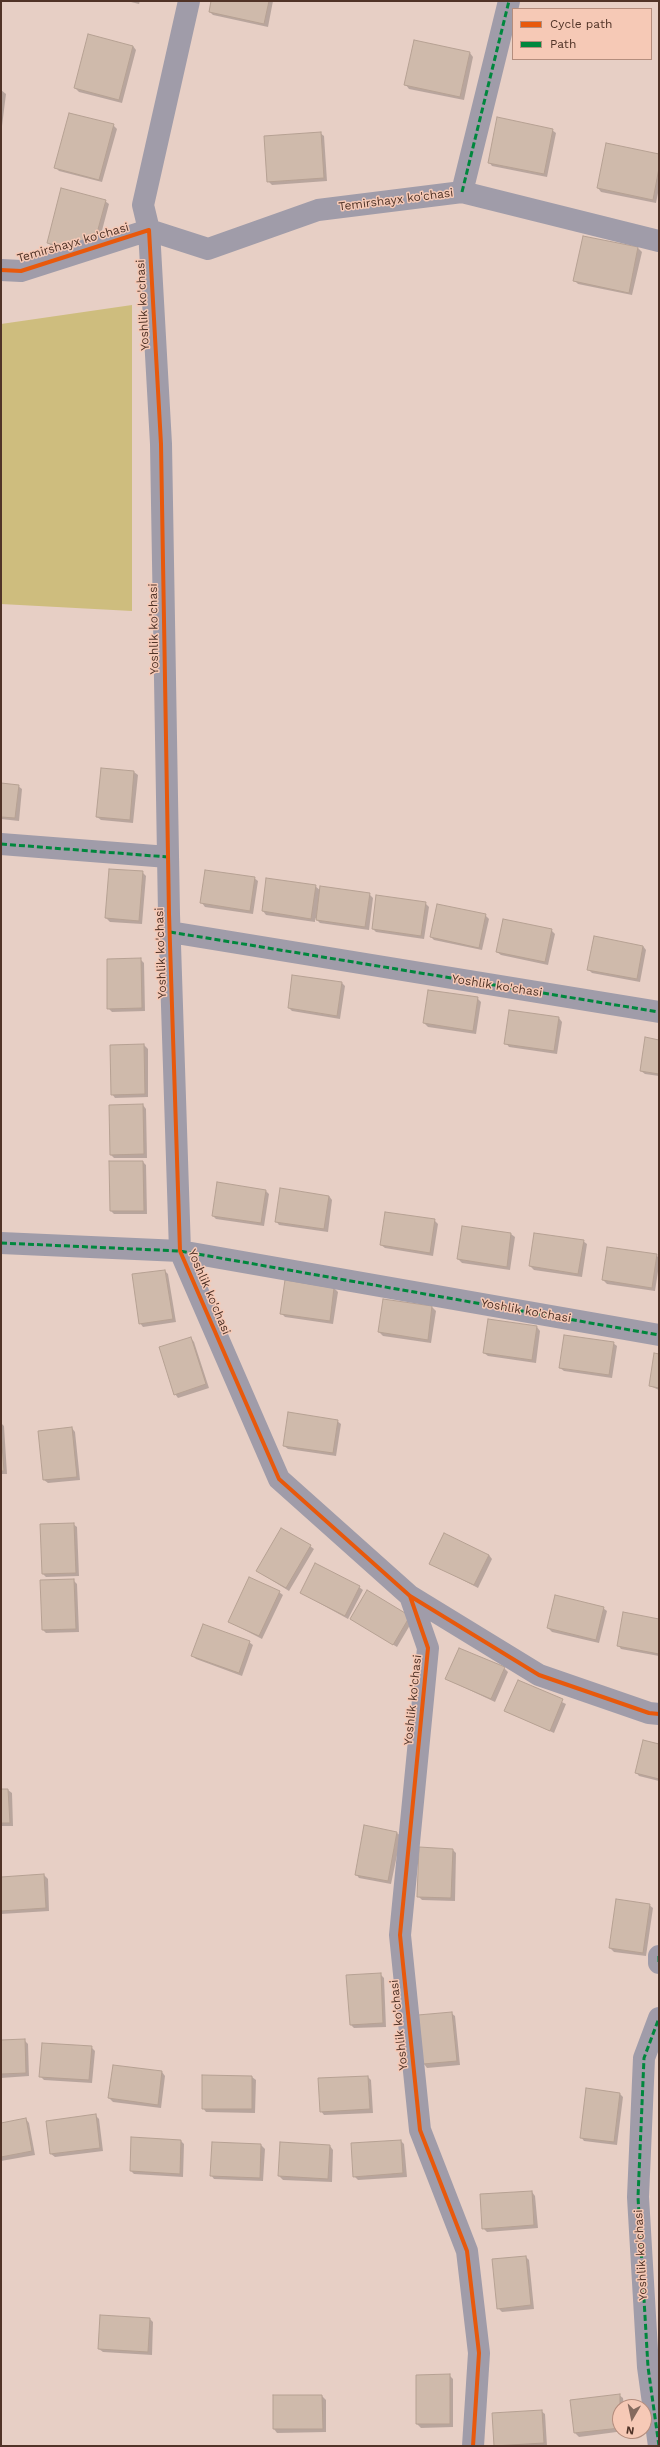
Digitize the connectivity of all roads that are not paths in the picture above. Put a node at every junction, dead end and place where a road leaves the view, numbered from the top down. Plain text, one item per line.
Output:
1 (189, 1) edge
2 (509, 1) edge
3 (462, 192) junction
4 (149, 230) junction
5 (659, 241) edge
6 (1, 270) edge
7 (1, 844) edge
8 (168, 857) junction
9 (170, 932) junction
10 (659, 1012) edge
11 (1, 1243) edge
12 (180, 1251) junction
13 (659, 1334) edge
14 (410, 1596) junction
15 (659, 1714) edge
16 (659, 1956) edge
17 (659, 1963) edge
18 (659, 2018) edge
19 (472, 2446) edge
20 (659, 2446) edge

1 - 4 street
2 - 3 street, Temirshayx ko'chasi
3 - 4 street, Temirshayx ko'chasi
3 - 5 street, Temirshayx ko'chasi
4 - 6 street, Temirshayx ko'chasi
4 - 8 street, Yoshlik ko'chasi
7 - 8 street
8 - 9 street, Yoshlik ko'chasi
9 - 10 street, Yoshlik ko'chasi
9 - 12 street, Yoshlik ko'chasi
11 - 12 street, Yoshlik ko'chasi
12 - 13 street, Yoshlik ko'chasi
12 - 14 street, Yoshlik ko'chasi
14 - 15 street, Yoshlik ko'chasi
14 - 19 street, Yoshlik ko'chasi
16 - 17 street
18 - 20 street, Yoshlik ko'chasi

